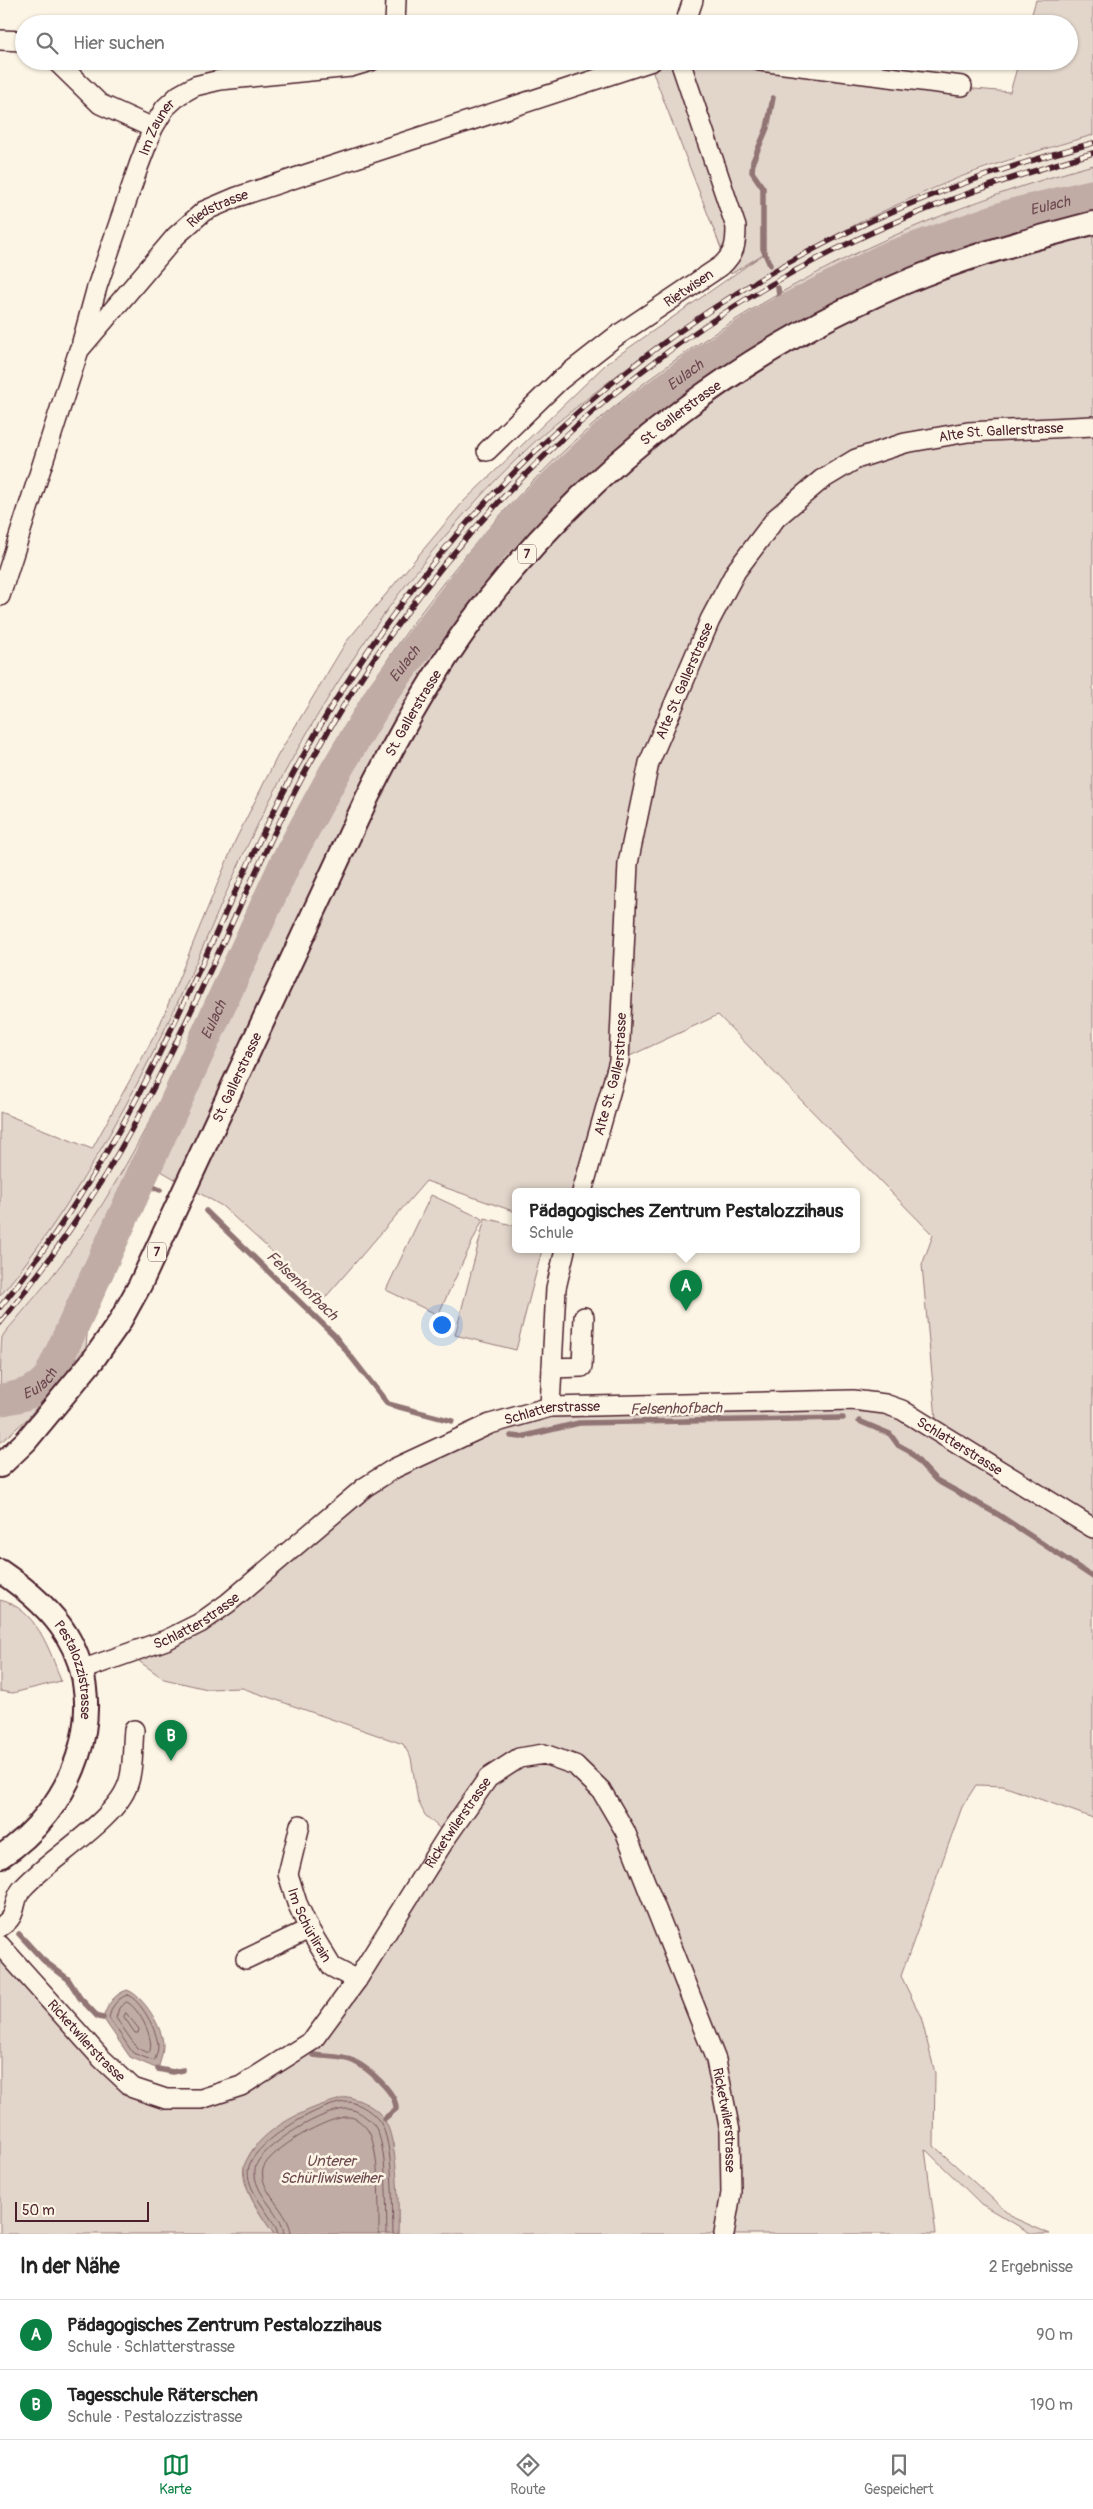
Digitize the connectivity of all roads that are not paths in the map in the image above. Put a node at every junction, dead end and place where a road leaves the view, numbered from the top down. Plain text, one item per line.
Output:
1 (396, 0) edge
2 (693, 0) edge
3 (395, 15) edge
4 (688, 15) edge
5 (0, 40) edge
6 (15, 41) edge
7 (65, 70) edge
8 (329, 70) edge
9 (625, 70) edge
10 (683, 70) edge
11 (833, 70) edge
12 (962, 86) dead end
13 (153, 128) junction
14 (1093, 223) edge
15 (79, 350) junction
16 (1093, 426) edge
17 (487, 451) dead end
18 (0, 596) edge
19 (583, 1188) edge
20 (564, 1253) edge
21 (584, 1317) dead end
22 (552, 1368) junction
23 (550, 1407) junction
24 (0, 1466) edge
25 (1093, 1528) edge
26 (0, 1571) edge
27 (81, 1670) junction
28 (134, 1730) dead end
29 (300, 1825) dead end
30 (0, 1857) edge
31 (0, 1927) edge
32 (309, 1929) junction
33 (0, 1945) edge
34 (246, 1959) dead end
35 (358, 1980) junction
36 (724, 2234) edge

1 - 3 street
2 - 4 street
5 - 6 street
7 - 13 street
8 - 13 street, Im Zauner
9 - 15 street, Riedstrasse
10 - 17 street, Rietwisen
11 - 12 street
13 - 15 street, Im Zauner
14 - 24 main road, St. Gallerstrasse / 7
15 - 18 street, Riedstrasse
16 - 19 street, Alte St. Gallerstrasse
20 - 22 street
21 - 22 street
22 - 23 street
23 - 25 street, Schlatterstrasse
23 - 27 street, Schlatterstrasse
26 - 27 main road, Pestalozzistrasse
27 - 30 main road, Pestalozzistrasse
28 - 31 street
29 - 32 street, Im Schürlirain
32 - 34 street
32 - 35 street, Im Schürlirain
33 - 35 street, Ricketwilerstrasse
35 - 36 street, Ricketwilerstrasse

